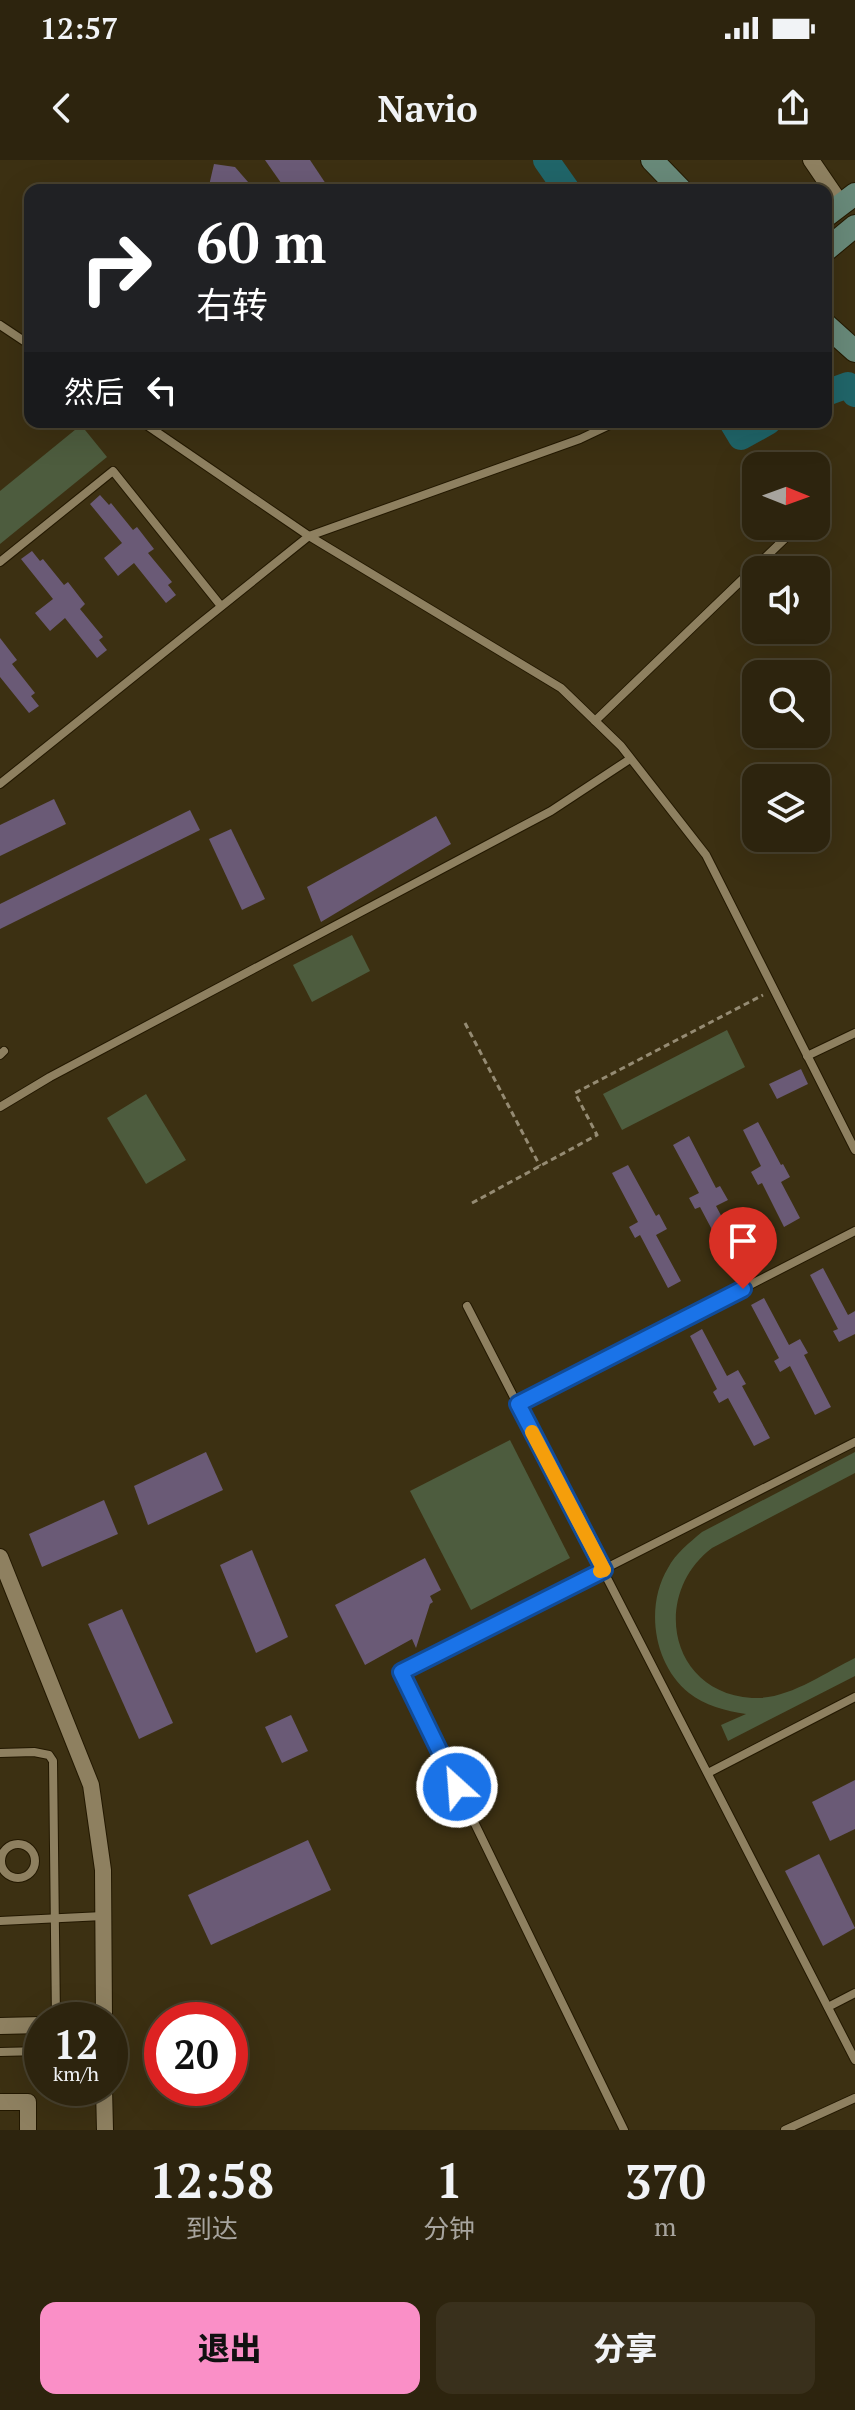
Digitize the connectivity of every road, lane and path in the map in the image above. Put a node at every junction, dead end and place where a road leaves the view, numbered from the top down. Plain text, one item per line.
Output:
1 (652, 160) edge
2 (811, 160) edge
3 (675, 184) edge
4 (827, 184) edge
5 (855, 226) edge
6 (832, 245) edge
7 (0, 325) edge
8 (832, 330) edge
9 (24, 341) edge
10 (855, 351) edge
11 (151, 428) edge
12 (603, 428) edge
13 (309, 536) junction
14 (783, 540) edge
15 (0, 562) edge
16 (221, 606) junction
17 (595, 721) junction
18 (630, 759) junction
19 (0, 784) edge
20 (774, 990) junction
21 (465, 1023) dead end
22 (855, 1033) edge
23 (807, 1056) junction
24 (0, 1107) edge
25 (855, 1150) edge
26 (540, 1166) junction
27 (472, 1203) dead end
28 (855, 1231) edge
29 (467, 1306) dead end
30 (518, 1404) junction
31 (855, 1442) edge
32 (0, 1557) edge
33 (604, 1570) junction
34 (855, 1697) edge
35 (0, 1753) edge
36 (708, 1773) junction
37 (1, 1860) edge
38 (53, 1860) junction
39 (36, 1861) junction
40 (104, 1916) junction
41 (55, 1918) junction
42 (0, 1921) edge
43 (855, 1993) edge
44 (56, 2002) edge
45 (104, 2002) edge
46 (828, 2007) junction
47 (24, 2025) edge
48 (0, 2026) edge
49 (24, 2051) edge
50 (0, 2052) edge
51 (855, 2060) edge
52 (855, 2098) edge
53 (0, 2102) edge
54 (104, 2106) edge
55 (28, 2130) edge
56 (105, 2130) edge
57 (624, 2130) edge
58 (785, 2130) edge

1 - 3 street
2 - 4 street
5 - 6 street
7 - 9 lane
8 - 10 street
11 - 13 lane
12 - 13 lane
13 - 16 lane
13 - 17 lane
14 - 17 lane
15 - 16 lane
16 - 19 lane
17 - 18 lane
18 - 20 lane
18 - 24 lane
20 - 23 lane
20 - 26 path
21 - 26 path
22 - 23 lane
23 - 25 lane
26 - 27 path
28 - 30 lane
29 - 30 lane
30 - 33 lane
31 - 33 lane
32 - 40 street
33 - 36 lane
33 - 57 lane
34 - 36 lane
35 - 38 lane
36 - 46 lane
37 - 39 lane
37 - 39 lane
38 - 39 lane
38 - 41 lane
40 - 41 lane
40 - 45 street
41 - 42 lane
41 - 44 lane
43 - 46 lane
46 - 51 lane
47 - 48 street
49 - 50 lane
52 - 58 lane
53 - 55 street
54 - 56 street

